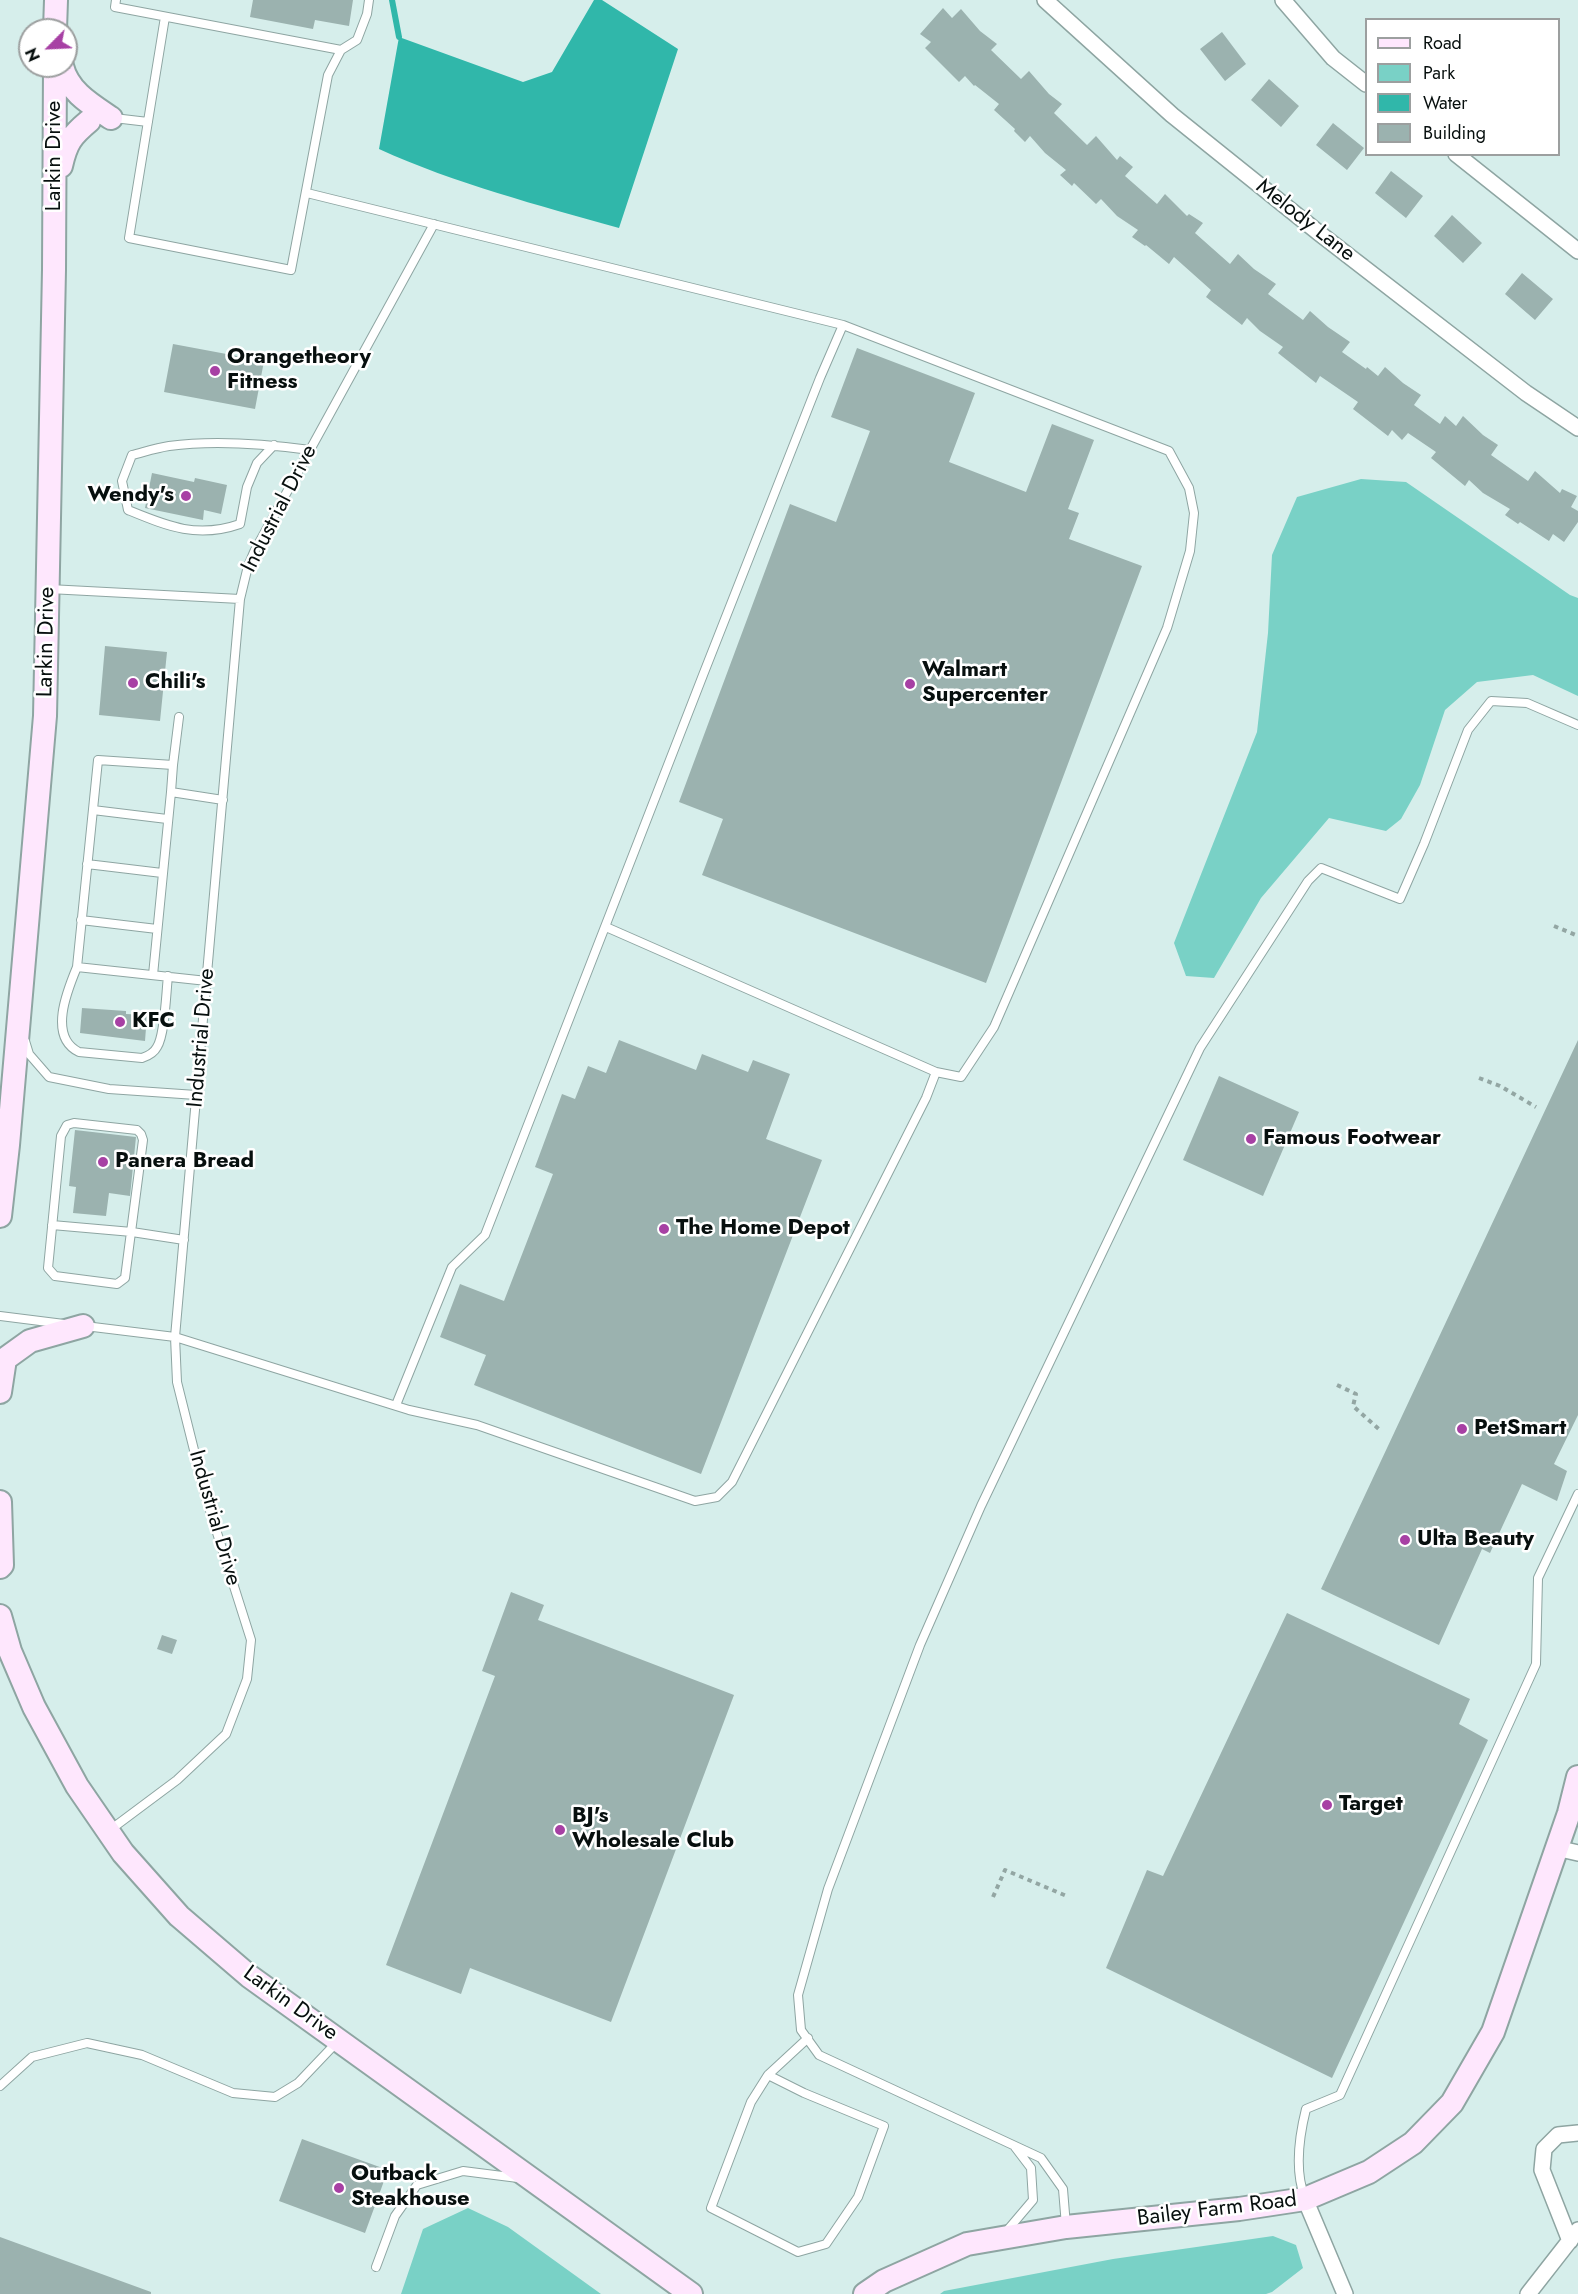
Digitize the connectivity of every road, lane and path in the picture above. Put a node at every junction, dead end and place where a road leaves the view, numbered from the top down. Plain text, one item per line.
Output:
1 (56, 0) edge
2 (116, 0) edge
3 (369, 0) edge
4 (1045, 0) edge
5 (1283, 0) edge
6 (165, 16) junction
7 (55, 18) edge
8 (341, 51) junction
9 (55, 78) edge
10 (67, 78) edge
11 (1365, 83) edge
12 (55, 94) junction
13 (111, 118) junction
14 (88, 121) junction
15 (148, 122) junction
16 (1459, 156) edge
17 (307, 193) junction
18 (55, 194) junction
19 (434, 224) junction
20 (1578, 251) edge
21 (843, 325) junction
22 (1578, 428) edge
23 (274, 445) junction
24 (310, 450) junction
25 (48, 589) junction
26 (240, 599) junction
27 (179, 717) dead end
28 (1578, 725) edge
29 (173, 765) junction
30 (171, 792) junction
31 (223, 800) junction
32 (93, 810) junction
33 (167, 819) junction
34 (87, 864) junction
35 (162, 873) junction
36 (81, 920) junction
37 (1554, 926) dead end
38 (606, 927) junction
39 (157, 929) junction
40 (1578, 936) edge
41 (76, 967) junction
42 (153, 975) junction
43 (168, 976) junction
44 (207, 981) junction
45 (19, 1023) junction
46 (936, 1072) junction
47 (1479, 1078) dead end
48 (196, 1095) junction
49 (1536, 1107) dead end
50 (0, 1216) edge
51 (52, 1225) junction
52 (132, 1232) junction
53 (184, 1240) junction
54 (0, 1316) edge
55 (83, 1326) junction
56 (175, 1337) junction
57 (1337, 1385) dead end
58 (0, 1392) edge
59 (396, 1405) junction
60 (1380, 1430) dead end
61 (1578, 1494) edge
62 (0, 1502) edge
63 (0, 1567) edge
64 (0, 1616) edge
65 (1578, 1777) edge
66 (1573, 1814) edge
67 (108, 1831) junction
68 (1556, 1848) junction
69 (1578, 1853) edge
70 (993, 1897) dead end
71 (1069, 1897) dead end
72 (808, 2038) junction
73 (339, 2040) junction
74 (768, 2075) junction
75 (0, 2086) edge
76 (1578, 2133) edge
77 (1014, 2146) junction
78 (534, 2180) junction
79 (1305, 2199) junction
80 (1066, 2227) junction
81 (1574, 2236) edge
82 (1001, 2238) junction
83 (376, 2267) dead end
84 (875, 2288) edge
85 (690, 2294) edge
86 (854, 2294) edge
87 (1345, 2294) edge
88 (1528, 2294) edge

1 - 7 street
2 - 6 lane
3 - 8 lane
4 - 22 street, Melody Lane
5 - 11 street
6 - 8 lane
6 - 15 lane
8 - 17 lane
9 - 12 street, Larkin Drive
10 - 13 street
12 - 14 street
12 - 18 street, Larkin Drive
13 - 14 street
13 - 15 lane
14 - 18 street
15 - 17 lane
16 - 20 street
17 - 19 lane
18 - 25 street, Larkin Drive
19 - 21 lane
19 - 24 lane, Industrial Drive
21 - 38 lane
21 - 46 lane
23 - 23 lane
23 - 24 lane
24 - 26 lane, Industrial Drive
25 - 26 lane
25 - 45 street, Larkin Drive
26 - 31 lane, Industrial Drive
27 - 29 lane
28 - 72 lane
29 - 30 lane
29 - 32 lane
30 - 31 lane
30 - 33 lane
31 - 44 lane, Industrial Drive
32 - 33 lane
32 - 34 lane
33 - 35 lane
34 - 35 lane
34 - 36 lane
35 - 39 lane
36 - 39 lane
36 - 41 lane
37 - 40 path
38 - 46 lane
38 - 59 lane
39 - 42 lane
41 - 42 lane
41 - 43 lane
42 - 43 lane
43 - 44 lane
44 - 48 lane, Industrial Drive
45 - 48 lane
45 - 50 street, Larkin Drive
46 - 59 lane
47 - 49 path
48 - 53 lane, Industrial Drive
51 - 52 lane
51 - 52 lane
51 - 52 lane
52 - 53 lane
53 - 56 lane, Industrial Drive
54 - 55 lane
55 - 56 lane
55 - 58 street
56 - 59 lane
56 - 67 lane, Industrial Drive
57 - 60 path
61 - 79 lane
62 - 63 street
64 - 67 street, Larkin Drive
65 - 66 street, Bailey Farm Road
66 - 68 street, Bailey Farm Road
67 - 73 street, Larkin Drive
68 - 69 street
68 - 79 street, Bailey Farm Road
70 - 71 path
72 - 74 lane
72 - 77 lane
73 - 75 lane
73 - 78 street, Larkin Drive
74 - 74 lane
76 - 81 street
77 - 80 lane
77 - 82 lane
78 - 83 lane
78 - 85 street, Larkin Drive
79 - 80 street, Bailey Farm Road
79 - 87 street
80 - 82 street, Bailey Farm Road
81 - 88 street
82 - 84 street, Bailey Farm Road
84 - 86 street, Bailey Farm Road

